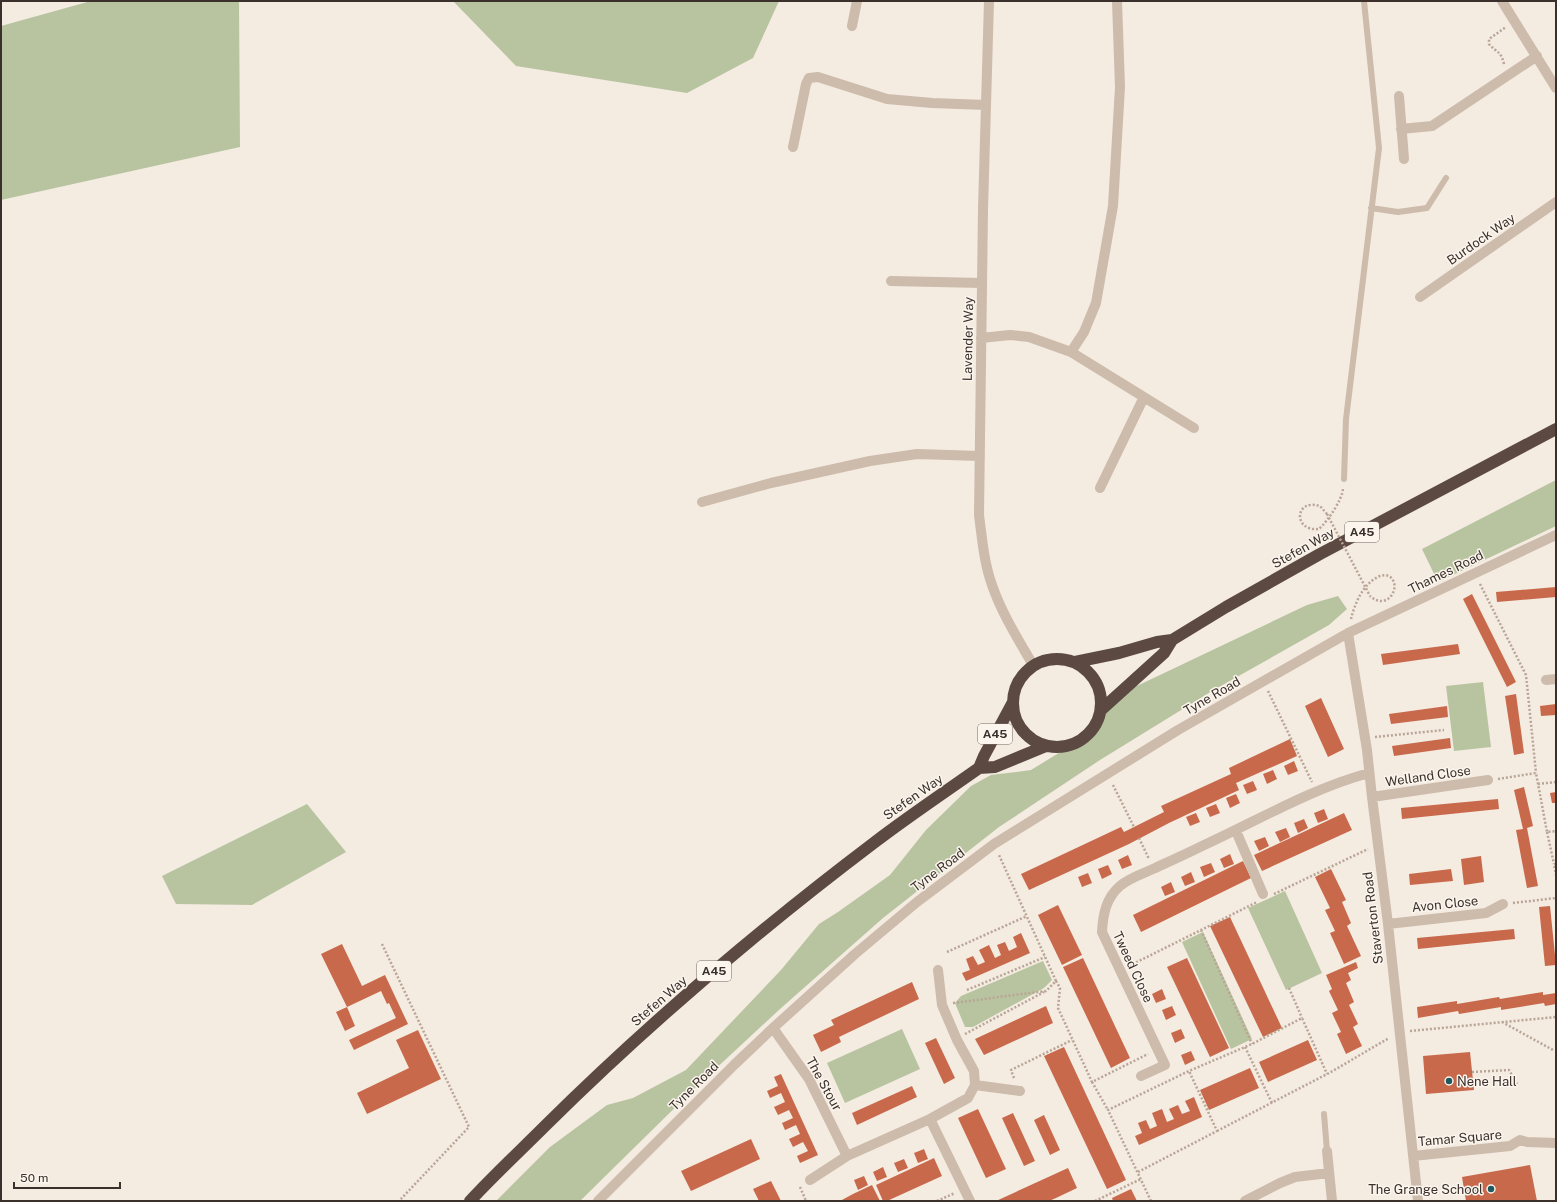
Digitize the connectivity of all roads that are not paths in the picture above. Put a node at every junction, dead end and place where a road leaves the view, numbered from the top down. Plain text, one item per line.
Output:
1 (857, 1) edge
2 (989, 1) edge
3 (1117, 1) edge
4 (1364, 1) edge
5 (1502, 1) edge
6 (852, 26) dead end
7 (1537, 56) junction
8 (1556, 88) edge
9 (1398, 96) dead end
10 (986, 104) junction
11 (1401, 128) junction
12 (793, 147) dead end
13 (1404, 159) dead end
14 (1446, 178) dead end
15 (1556, 202) edge
16 (1372, 208) junction
17 (891, 281) dead end
18 (982, 283) junction
19 (1420, 297) dead end
20 (982, 338) junction
21 (1071, 352) junction
22 (1144, 397) junction
23 (1194, 428) dead end
24 (1556, 429) edge
25 (980, 456) junction
26 (1344, 479) road end
27 (1100, 488) dead end
28 (702, 502) dead end
29 (1556, 535) edge
30 (1348, 633) junction
31 (1172, 640) junction
32 (1075, 662) junction
33 (1033, 665) junction
34 (1013, 702) junction
35 (1101, 710) junction
36 (1046, 746) junction
37 (979, 768) junction
38 (1369, 773) junction
39 (1488, 780) road end
40 (1372, 797) junction
41 (1236, 831) junction
42 (1264, 896) road end
43 (1503, 904) road end
44 (1388, 924) junction
45 (938, 970) dead end
46 (773, 1028) junction
47 (1141, 1076) dead end
48 (974, 1085) junction
49 (1020, 1091) road end
50 (1324, 1114) dead end
51 (930, 1119) junction
52 (1556, 1143) edge
53 (1327, 1151) joint
54 (847, 1156) junction
55 (1413, 1156) junction
56 (1329, 1173) junction
57 (810, 1180) dead end
58 (470, 1201) edge
59 (598, 1201) edge
60 (970, 1201) edge
61 (1245, 1201) edge
62 (1332, 1201) edge
63 (1418, 1201) edge

1 - 6 street
2 - 10 street, Lavender Way
3 - 21 street
4 - 16 lane
5 - 7 street
7 - 8 street
7 - 11 street
9 - 11 street
10 - 12 street
10 - 18 street, Lavender Way
11 - 13 street
14 - 16 lane
15 - 19 street, Burdock Way
16 - 26 lane
17 - 18 street
18 - 20 street, Lavender Way
20 - 21 street
20 - 25 street, Lavender Way
21 - 22 street
22 - 23 street
22 - 27 street
24 - 31 highway, Stefen Way / A45
25 - 28 street
25 - 33 street, Lavender Way
29 - 30 street, Thames Road
30 - 38 street, Staverton Road
30 - 46 street, Tyne Road
31 - 32 highway, Stefen Way / A45
31 - 35 highway, Stefen Way / A45
32 - 33 highway
32 - 35 highway
33 - 34 highway
34 - 36 highway
34 - 37 highway, A45
35 - 36 highway
36 - 37 highway, Stefen Way / A45
37 - 58 highway, Stefen Way / A45
38 - 40 street, Staverton Road
38 - 41 street, Tweed Close
39 - 40 street, Welland Close
40 - 44 street, Staverton Road
41 - 42 street
41 - 47 street, Tweed Close
43 - 44 street, Avon Close
44 - 55 street, Staverton Road
45 - 48 street
46 - 54 street, The Stour
46 - 59 street, Tyne Road
48 - 49 street
48 - 51 street
50 - 53 lane
51 - 54 street
51 - 60 street
52 - 55 street, Tamar Square
53 - 56 street
54 - 57 street
55 - 63 street, Staverton Road
56 - 61 street
56 - 62 street

